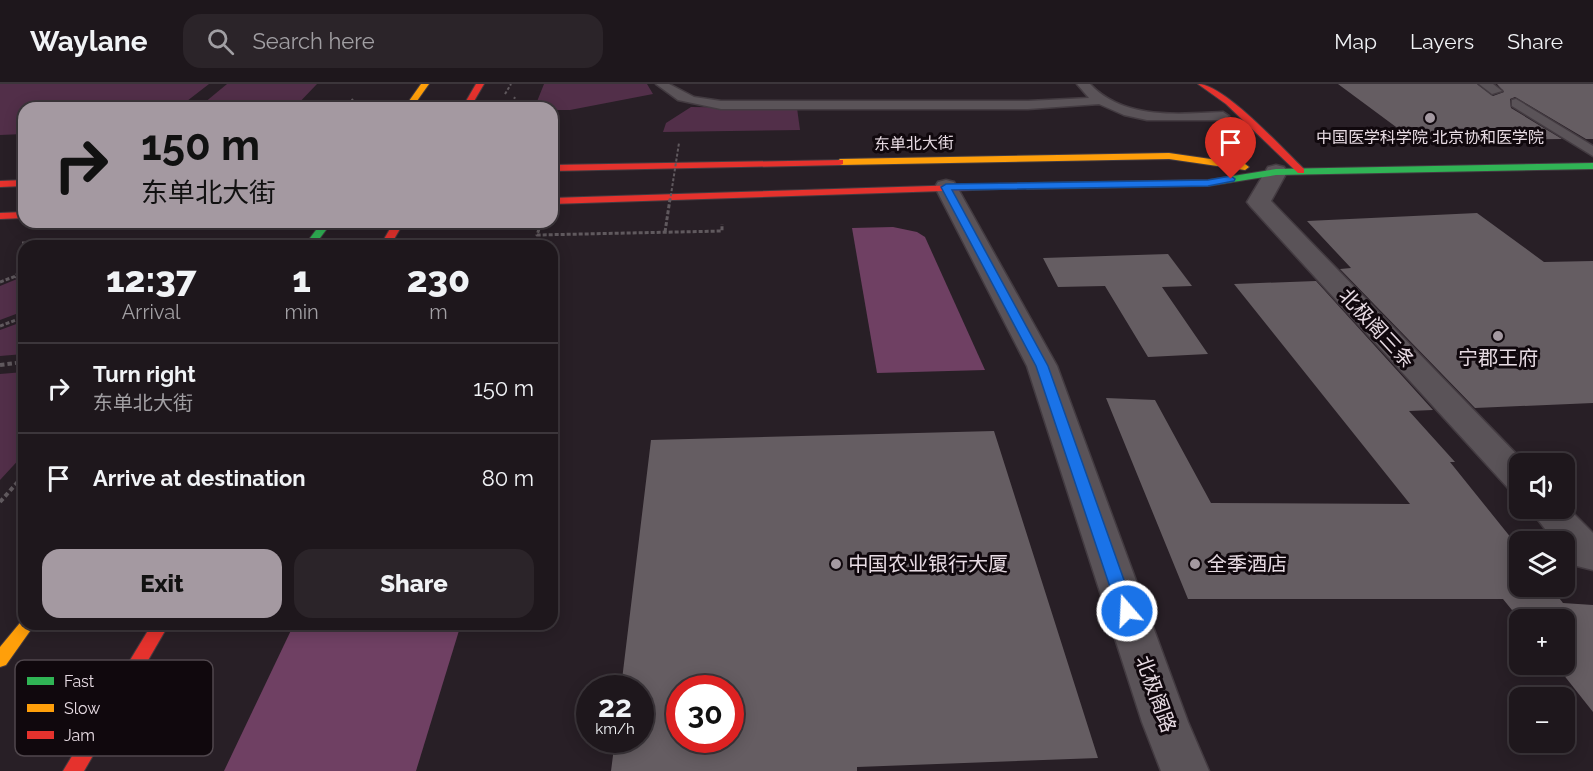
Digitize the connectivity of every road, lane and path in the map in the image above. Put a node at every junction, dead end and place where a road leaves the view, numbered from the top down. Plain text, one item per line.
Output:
1 (425, 84) edge
2 (480, 84) edge
3 (662, 84) edge
4 (1083, 84) edge
5 (1485, 84) edge
6 (1204, 87) edge
7 (1496, 91) dead end
8 (515, 97) dead end
9 (354, 99) dead end
10 (1098, 101) junction
11 (351, 102) edge
12 (412, 102) edge
13 (470, 102) edge
14 (513, 102) edge
15 (1516, 103) dead end
16 (1223, 116) junction
17 (1236, 130) dead end
18 (679, 143) dead end
19 (1593, 152) edge
20 (1593, 166) edge
21 (558, 168) edge
22 (1282, 168) junction
23 (18, 183) edge
24 (0, 184) edge
25 (946, 187) junction
26 (558, 201) edge
27 (18, 215) edge
28 (0, 216) edge
29 (722, 224) dead end
30 (539, 229) dead end
31 (665, 232) junction
32 (18, 274) edge
33 (15, 276) junction
34 (18, 278) edge
35 (0, 282) edge
36 (18, 319) edge
37 (0, 326) edge
38 (18, 363) edge
39 (0, 365) edge
40 (1509, 467) edge
41 (18, 482) edge
42 (0, 502) edge
43 (1557, 519) edge
44 (1592, 556) edge
45 (22, 630) edge
46 (157, 630) edge
47 (0, 660) edge
48 (139, 660) edge
49 (82, 756) edge
50 (73, 771) edge
51 (1185, 771) edge

1 - 12 main road
2 - 13 main road
3 - 10 lane
4 - 10 lane
5 - 7 lane
6 - 16 main road
6 - 22 main road
8 - 14 path
9 - 11 path
10 - 16 lane
15 - 19 lane
16 - 17 main road
18 - 31 path, bridge
20 - 22 main road, 东单北大街
21 - 22 main road, 东单北大街
22 - 25 main road, 东单北大街
22 - 40 street, 北极阁三条
23 - 24 main road
25 - 26 main road, 东单北大街
25 - 51 street, 北极阁路
27 - 28 main road
29 - 31 path
30 - 31 path
32 - 33 path
33 - 34 path
33 - 35 path
36 - 37 path
38 - 39 path
41 - 42 path
43 - 44 street
45 - 47 main road
46 - 48 main road
49 - 50 main road

